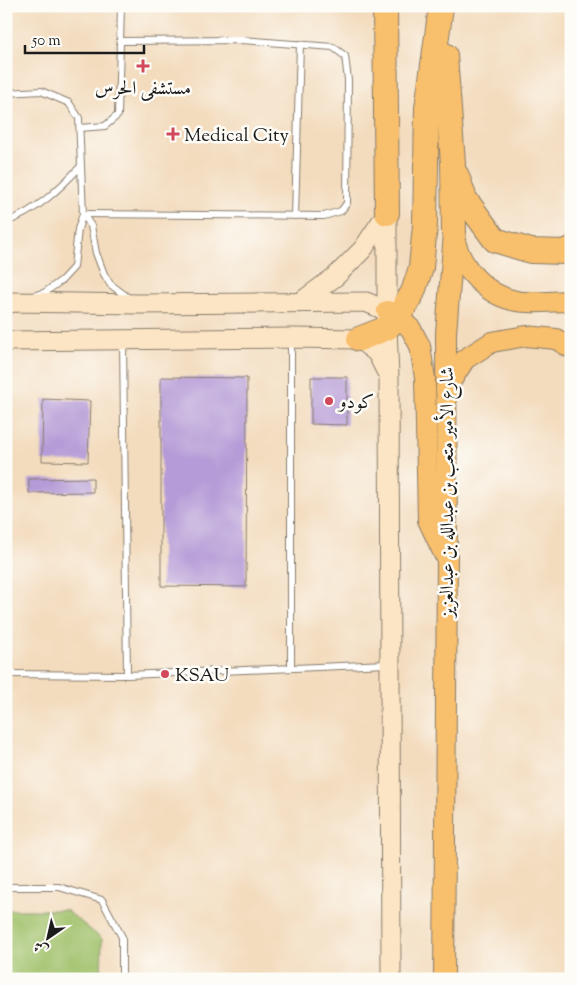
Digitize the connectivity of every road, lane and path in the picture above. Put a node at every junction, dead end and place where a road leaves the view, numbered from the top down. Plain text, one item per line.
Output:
1 (121, 6) edge
2 (385, 6) edge
3 (441, 7) edge
4 (120, 40) junction
5 (300, 44) junction
6 (6, 93) edge
7 (80, 128) junction
8 (452, 164) junction
9 (81, 166) junction
10 (387, 213) junction
11 (83, 214) junction
12 (295, 216) junction
13 (6, 222) edge
14 (454, 233) junction
15 (571, 249) edge
16 (571, 301) edge
17 (301, 302) junction
18 (10, 303) edge
19 (138, 304) junction
20 (390, 319) junction
21 (291, 338) junction
22 (359, 339) junction
23 (123, 340) junction
24 (6, 341) edge
25 (571, 348) edge
26 (389, 377) junction
27 (446, 389) junction
28 (447, 560) junction
29 (390, 664) junction
30 (291, 668) junction
31 (6, 674) edge
32 (127, 675) junction
33 (6, 887) edge
34 (122, 979) edge
35 (391, 979) edge
36 (444, 979) edge

1 - 4 lane
2 - 10 highway
3 - 8 highway, شارع الأمير متعب بن عبدالله بن عبدالعزيز
3 - 20 highway
4 - 5 lane
4 - 7 lane
5 - 12 lane
5 - 12 lane
6 - 7 lane
7 - 9 lane
8 - 14 highway, شارع الأمير متعب بن عبدالله بن عبدالعزيز
8 - 15 highway
9 - 11 lane
9 - 13 lane
10 - 17 main road
10 - 20 main road
11 - 12 lane
11 - 18 lane
11 - 19 lane
14 - 16 main road
14 - 27 main road, شارع الأمير متعب بن عبدالله بن عبدالعزيز
17 - 19 main road
17 - 20 main road
18 - 19 main road
20 - 22 highway
20 - 26 main road
20 - 28 main road
21 - 22 main road
21 - 23 main road
21 - 30 lane
22 - 26 main road
23 - 24 main road
23 - 32 lane
25 - 27 main road
26 - 29 main road
27 - 28 main road, شارع الأمير متعب بن عبدالله بن عبدالعزيز
28 - 36 main road, شارع الأمير متعب بن عبدالله بن عبدالعزيز
29 - 30 lane
29 - 35 main road
30 - 32 lane
31 - 32 lane
33 - 34 lane

